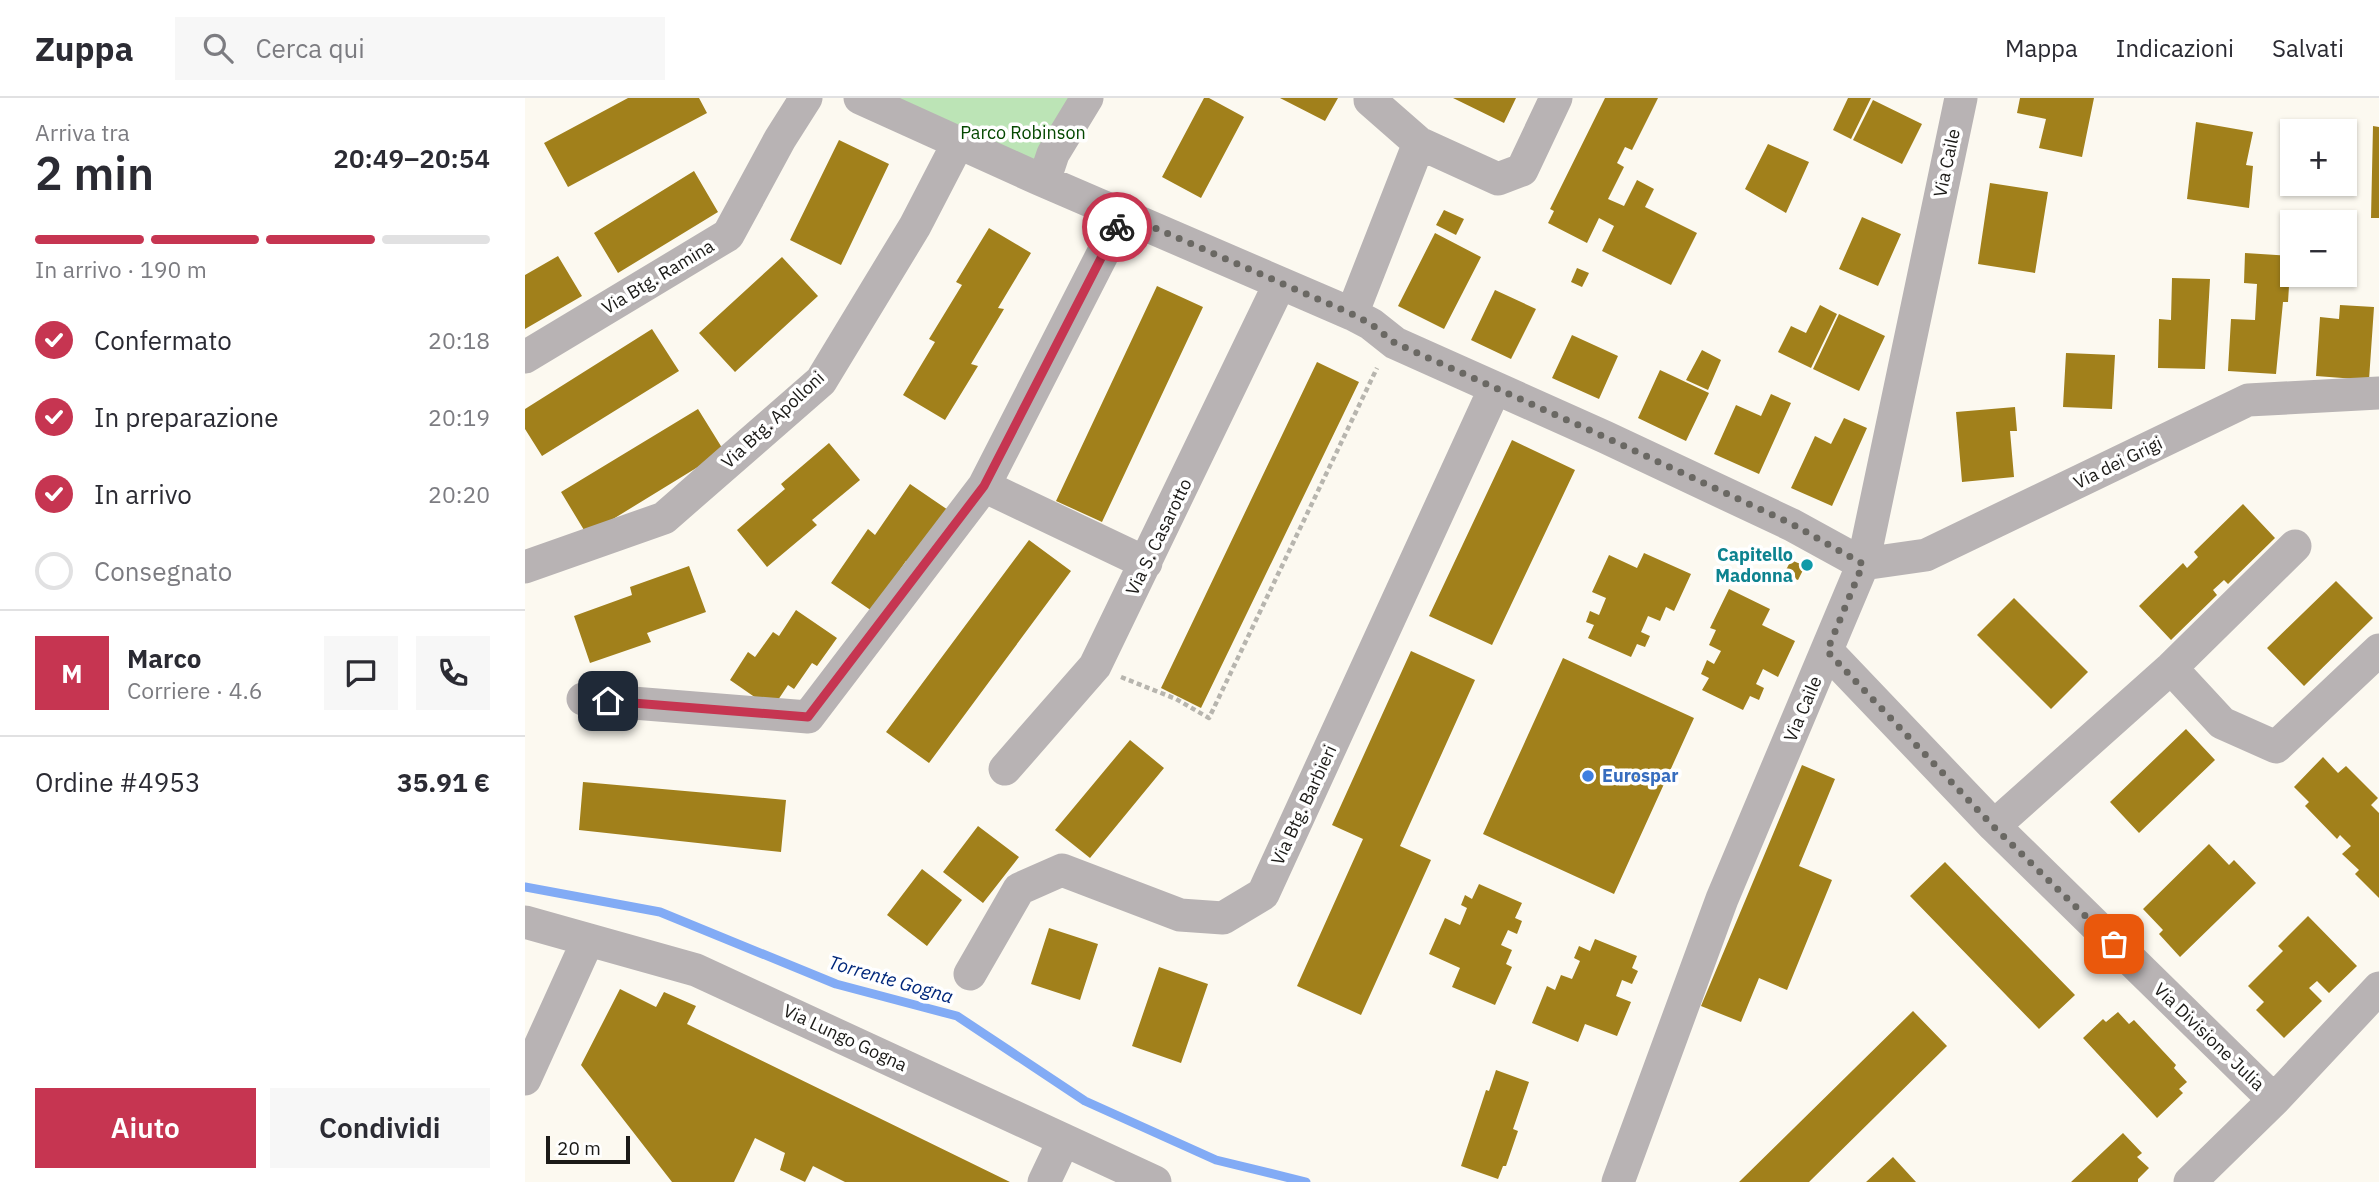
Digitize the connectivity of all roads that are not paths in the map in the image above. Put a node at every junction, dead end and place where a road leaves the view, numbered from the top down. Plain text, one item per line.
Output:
1 (806, 98) edge
2 (860, 98) edge
3 (1087, 98) edge
4 (1370, 98) edge
5 (1556, 98) edge
6 (1961, 98) edge
7 (958, 143) junction
8 (1419, 143) junction
9 (1044, 181) junction
10 (1123, 214) junction
11 (1280, 283) junction
12 (1352, 314) junction
13 (525, 357) edge
14 (1495, 388) junction
15 (2379, 393) edge
16 (984, 486) junction
17 (2295, 546) dead end
18 (1146, 563) junction
19 (1863, 564) junction
20 (525, 567) edge
21 (2379, 650) edge
22 (1827, 651) junction
23 (2171, 668) junction
24 (583, 699) dead end
25 (1005, 769) dead end
26 (1994, 827) junction
27 (525, 922) edge
28 (588, 940) junction
29 (970, 974) dead end
30 (2379, 988) edge
31 (525, 1079) edge
32 (2274, 1100) junction
33 (1064, 1140) junction
34 (1044, 1182) edge
35 (1155, 1182) edge
36 (1618, 1182) edge
37 (2190, 1182) edge

1 - 13 street, Via Btg. Ramina
2 - 7 street
3 - 9 street
4 - 8 street
5 - 8 street
6 - 19 street, Via Caile
7 - 9 street
7 - 20 street, Via Btg. Apolloni
8 - 12 street
9 - 10 street
10 - 11 street
10 - 16 street
11 - 12 street
11 - 18 street, Via S. Casarotto
12 - 14 street
14 - 19 street
14 - 29 street, Via Btg. Barbieri
15 - 19 street, Via dei Grigi
16 - 18 street
16 - 24 street
17 - 23 street
18 - 25 street, Via S. Casarotto
19 - 22 street, Via Caile
21 - 23 street
22 - 26 street, Via Divisione Julia
22 - 36 street, Via Caile
23 - 26 street
26 - 32 street, Via Divisione Julia
27 - 28 street, Via Lungo Gogna
28 - 31 street
28 - 33 street, Via Lungo Gogna
30 - 32 street
32 - 37 street
33 - 34 street
33 - 35 street, Via Lungo Gogna

